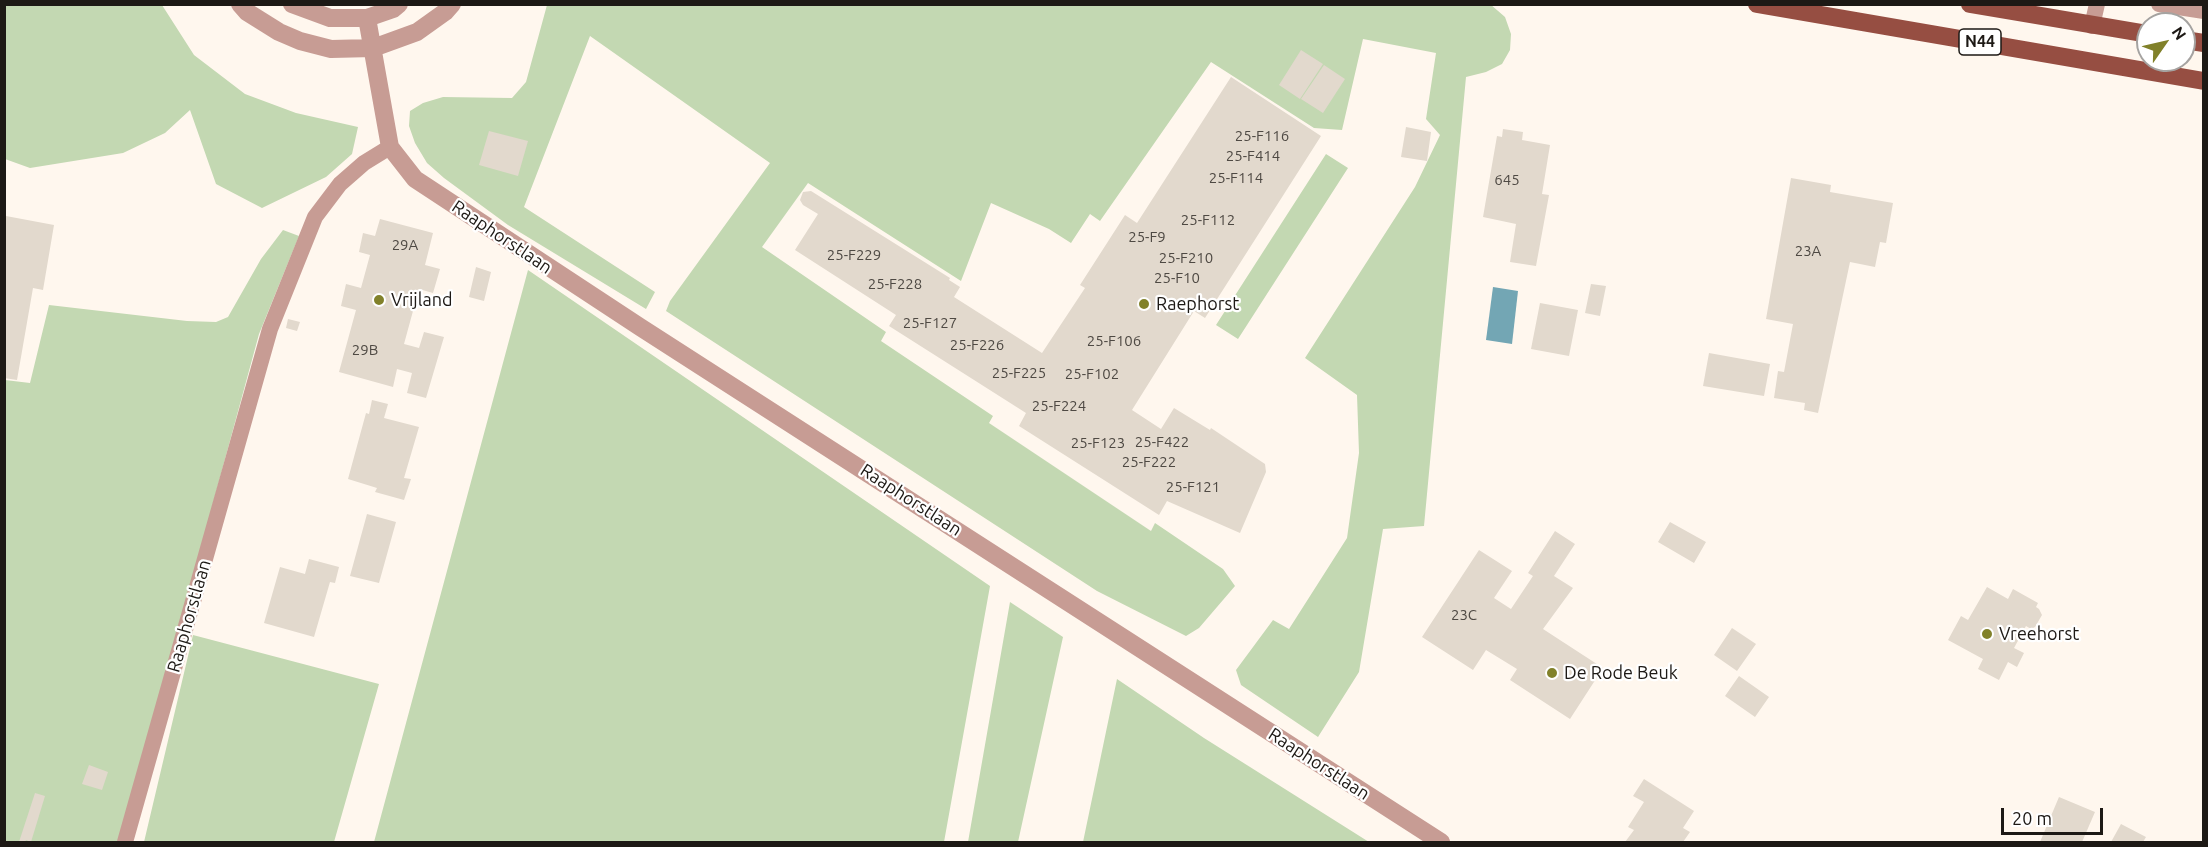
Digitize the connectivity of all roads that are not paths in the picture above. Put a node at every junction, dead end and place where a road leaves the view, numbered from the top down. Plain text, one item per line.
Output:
1 (240, 4) edge
2 (292, 4) edge
3 (399, 4) edge
4 (452, 4) edge
5 (1756, 4) edge
6 (1970, 4) edge
7 (2097, 4) edge
8 (2159, 4) edge
9 (2204, 11) edge
10 (367, 18) junction
11 (2092, 26) junction
12 (2136, 32) edge
13 (373, 48) junction
14 (2204, 81) edge
15 (390, 147) junction
16 (125, 843) edge
17 (1441, 843) edge

1 - 13 street
2 - 10 street
3 - 10 street
4 - 13 street
5 - 14 main road, N44
6 - 11 main road, N44
7 - 11 lane
8 - 9 lane
10 - 13 street, Raaphorstlaan
11 - 12 main road, N44
13 - 15 street, Raaphorstlaan
15 - 16 lane, Raaphorstlaan
15 - 17 street, Raaphorstlaan

